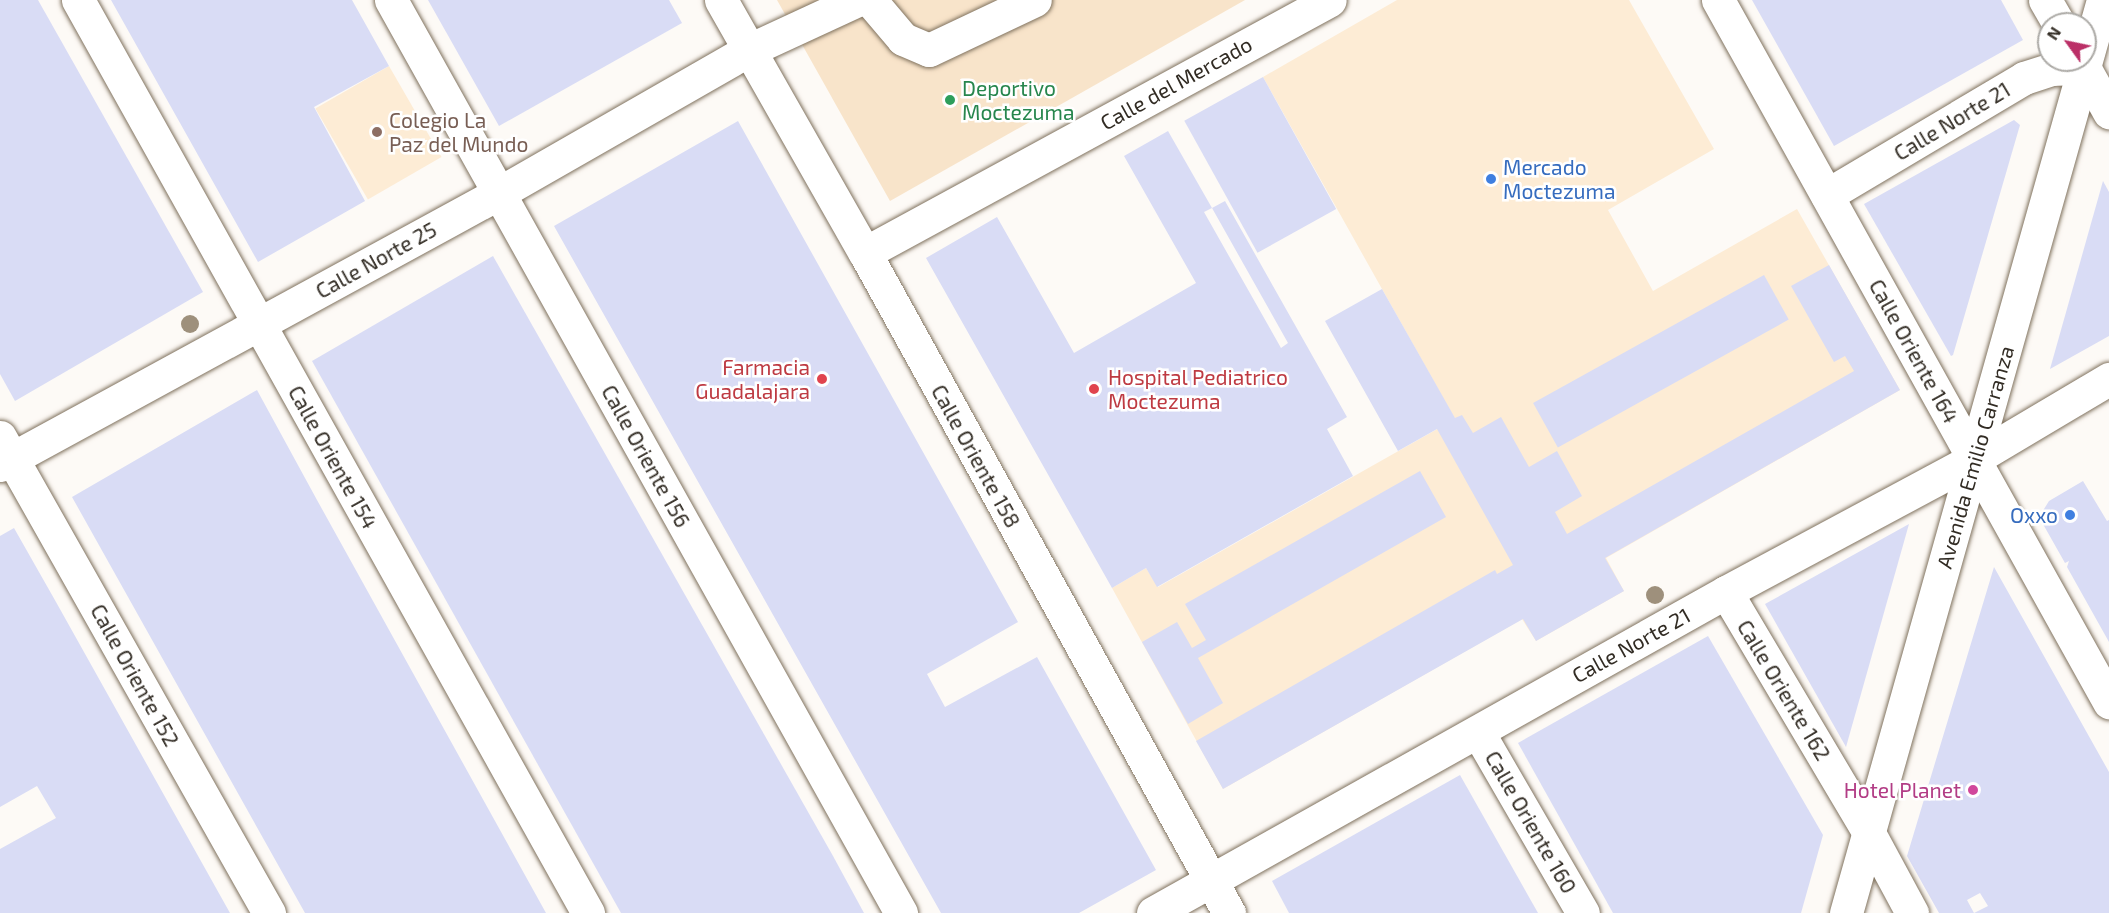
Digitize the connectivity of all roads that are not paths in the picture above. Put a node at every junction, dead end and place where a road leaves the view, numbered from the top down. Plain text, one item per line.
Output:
1 (78, 0) edge
2 (391, 0) edge
3 (721, 0) edge
4 (857, 0) edge
5 (870, 0) edge
6 (1035, 0) edge
7 (1330, 0) edge
8 (1718, 0) edge
9 (2103, 0) edge
10 (2097, 18) edge
11 (749, 50) junction
12 (2042, 72) edge
13 (2080, 72) edge
14 (2086, 72) edge
15 (2109, 112) edge
16 (499, 193) junction
17 (1827, 195) junction
18 (865, 253) junction
19 (258, 324) junction
20 (2109, 379) edge
21 (4, 453) edge
22 (1974, 459) junction
23 (1726, 592) junction
24 (2109, 702) edge
25 (1478, 732) junction
26 (1869, 832) junction
27 (1210, 881) junction
28 (269, 913) edge
29 (588, 913) edge
30 (902, 913) edge
31 (1153, 913) edge
32 (1229, 913) edge
33 (1583, 913) edge
34 (1846, 913) edge
35 (1912, 913) edge

1 - 19 street, Calle Oriente 154
2 - 16 street, Calle Oriente 156
3 - 11 street, Calle Oriente 158
4 - 11 street, Calle Norte 25
5 - 6 street
7 - 18 street, Calle del Mercado
8 - 17 street, Calle Oriente 164
9 - 10 street, Avenida Emilio Carranza
11 - 16 street, Calle Norte 25
11 - 18 street, Calle Oriente 158
12 - 17 street, Calle Norte 21
13 - 22 street, Avenida Emilio Carranza
14 - 15 street
16 - 19 street, Calle Norte 25
16 - 30 street, Calle Oriente 156
17 - 22 street, Calle Oriente 164
18 - 27 street, Calle Oriente 158
19 - 21 street, Calle Norte 25
19 - 29 street, Calle Oriente 154
20 - 22 street, Calle Norte 21
21 - 28 street, Calle Oriente 152
22 - 23 street, Calle Norte 21
22 - 24 street, Calle Oriente 164
22 - 26 street, Avenida Emilio Carranza
23 - 25 street, Calle Norte 21
23 - 26 street, Calle Oriente 162
25 - 27 street, Calle Norte 21
25 - 33 street, Calle Oriente 160
26 - 34 street, Avenida Emilio Carranza
26 - 35 street, Calle Oriente 162
27 - 31 street, Calle Norte 21
27 - 32 street, Calle Oriente 158

